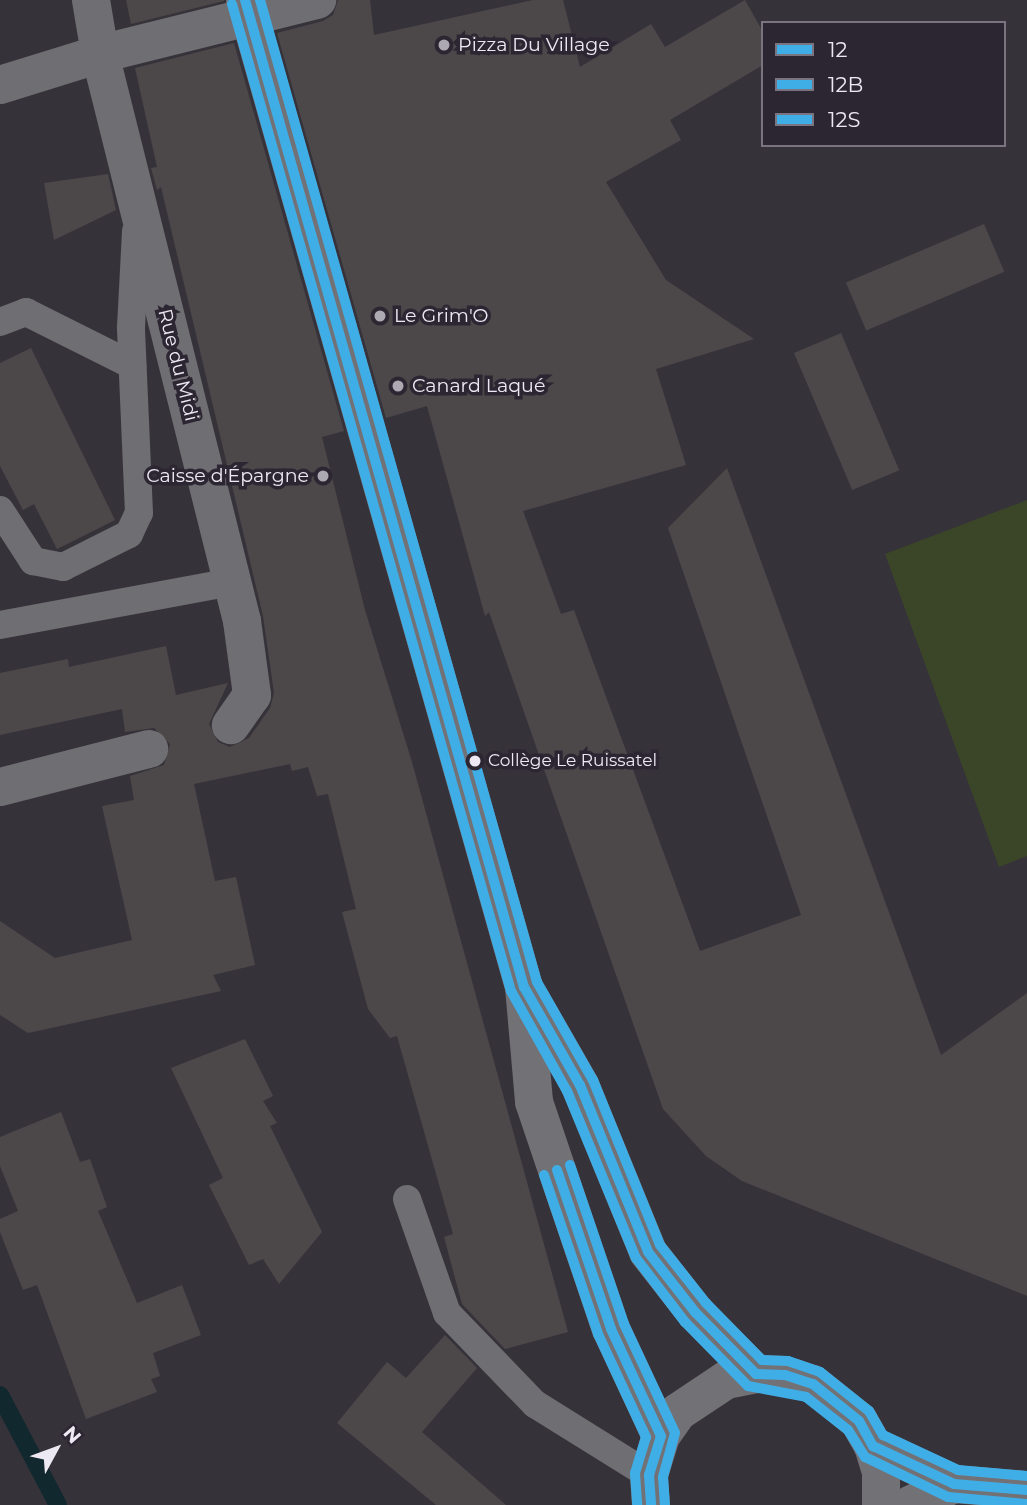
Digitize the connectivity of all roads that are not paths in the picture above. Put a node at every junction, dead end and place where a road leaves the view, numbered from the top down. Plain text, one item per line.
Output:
1 (91, 0) edge
2 (317, 0) edge
3 (247, 9) edge
4 (100, 54) junction
5 (0, 85) edge
6 (137, 200) junction
7 (0, 322) edge
8 (132, 365) junction
9 (0, 510) edge
10 (233, 582) junction
11 (0, 625) edge
12 (231, 725) dead end
13 (149, 749) dead end
14 (0, 787) edge
15 (524, 987) junction
16 (407, 1199) dead end
17 (756, 1374) junction
18 (661, 1436) junction
19 (873, 1446) junction
20 (954, 1484) junction
21 (650, 1490) edge
22 (1027, 1490) edge
23 (881, 1505) edge
24 (910, 1505) edge

1 - 4 street, Rue du Midi
2 - 3 street
3 - 4 street
3 - 15 street
4 - 5 street
4 - 6 street, Rue du Midi
6 - 8 lane
6 - 10 street, Rue du Midi
7 - 8 lane
8 - 9 lane
10 - 11 lane
10 - 12 street, Rue du Midi
13 - 14 street
15 - 17 street
15 - 18 street
16 - 21 lane
17 - 18 street
17 - 19 street
18 - 21 street
19 - 20 street
19 - 23 street
20 - 22 street
20 - 24 street

